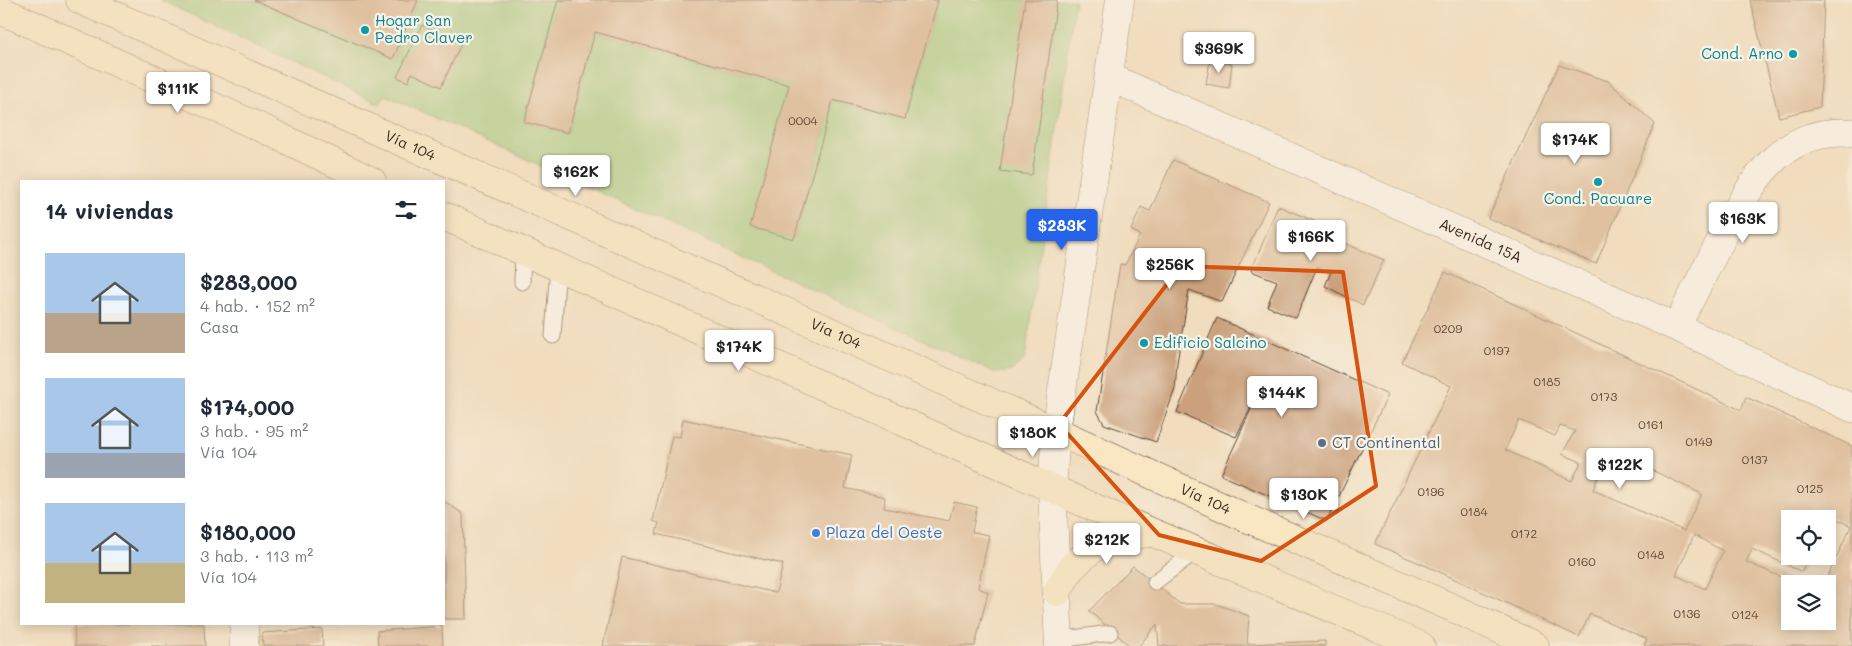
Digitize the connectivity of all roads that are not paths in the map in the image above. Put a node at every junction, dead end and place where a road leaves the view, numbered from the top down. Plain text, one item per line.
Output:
1 (80, 0) edge
2 (1120, 0) edge
3 (0, 10) edge
4 (1109, 77) junction
5 (1852, 133) edge
6 (370, 180) edge
7 (445, 216) edge
8 (523, 252) junction
9 (558, 267) junction
10 (522, 282) dead end
11 (1676, 327) junction
12 (553, 336) dead end
13 (1852, 408) edge
14 (1056, 431) junction
15 (1052, 488) junction
16 (1154, 533) junction
17 (1196, 551) junction
18 (1155, 582) dead end
19 (1057, 592) junction
20 (244, 625) edge
21 (1110, 633) dead end
22 (1059, 643) edge
23 (244, 646) edge
24 (1421, 646) edge
25 (1535, 646) edge

1 - 14 main road, Vía 104
2 - 4 street
3 - 6 main road
4 - 11 street, Avenida 15A
4 - 14 street
5 - 11 street
7 - 8 main road
8 - 9 main road
8 - 10 lane
9 - 12 lane
9 - 15 main road
11 - 13 street, Avenida 15A
14 - 15 street
14 - 25 main road, Vía 104
15 - 16 main road
15 - 19 street
16 - 17 main road
16 - 19 main road
17 - 18 lane
17 - 24 main road
19 - 22 street
20 - 23 street
21 - 22 lane

